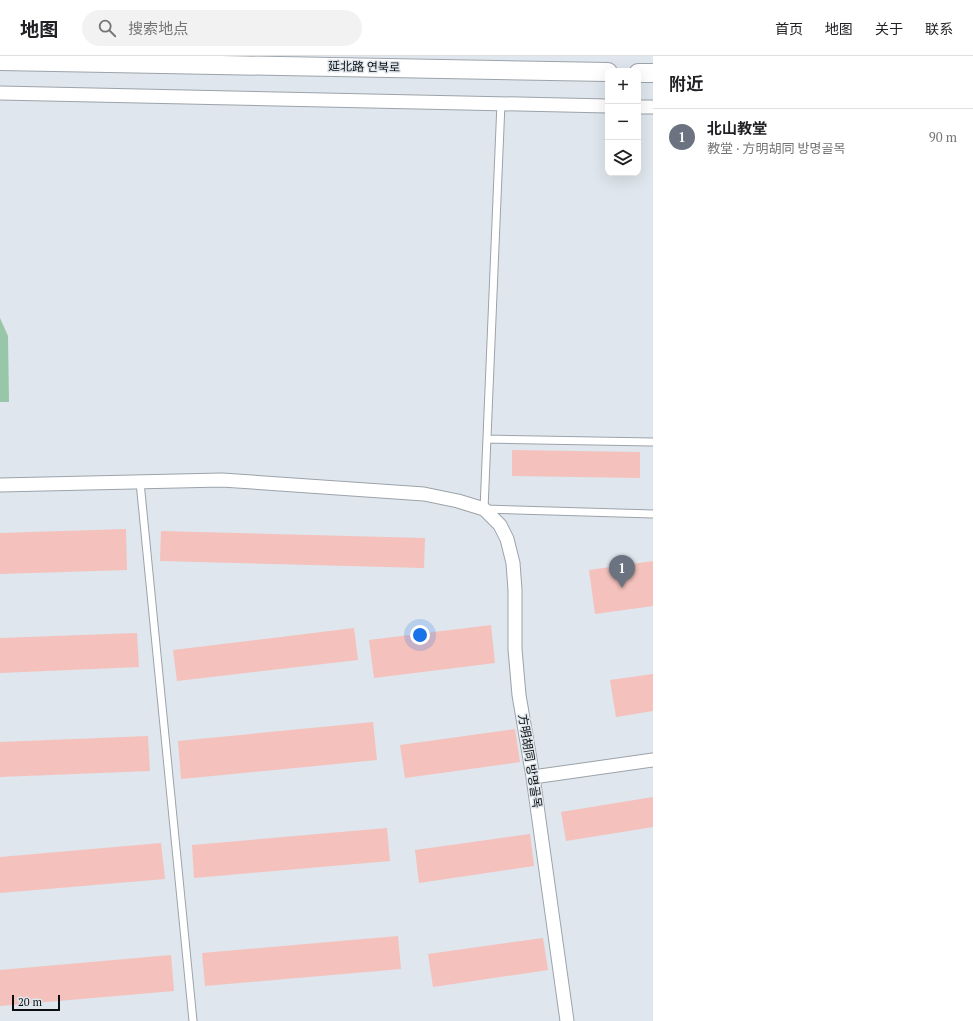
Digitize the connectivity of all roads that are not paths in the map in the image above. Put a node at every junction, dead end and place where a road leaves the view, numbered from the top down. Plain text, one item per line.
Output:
1 (0, 61) edge
2 (605, 72) edge
3 (641, 73) edge
4 (653, 74) edge
5 (0, 93) edge
6 (501, 103) junction
7 (605, 106) edge
8 (641, 107) edge
9 (653, 107) edge
10 (487, 439) junction
11 (653, 442) edge
12 (140, 482) junction
13 (0, 485) edge
14 (484, 509) junction
15 (653, 514) edge
16 (653, 760) edge
17 (533, 777) junction
18 (193, 1021) edge
19 (567, 1021) edge

1 - 2 main road, 延北路 연북로
3 - 4 main road
5 - 6 street
6 - 7 street
6 - 10 lane
8 - 9 street
10 - 11 lane
10 - 14 lane
12 - 13 street
12 - 14 street
12 - 18 lane
14 - 15 lane
14 - 17 street, 方明胡同 방명골목
16 - 17 street
17 - 19 street, 方明胡同 방명골목

